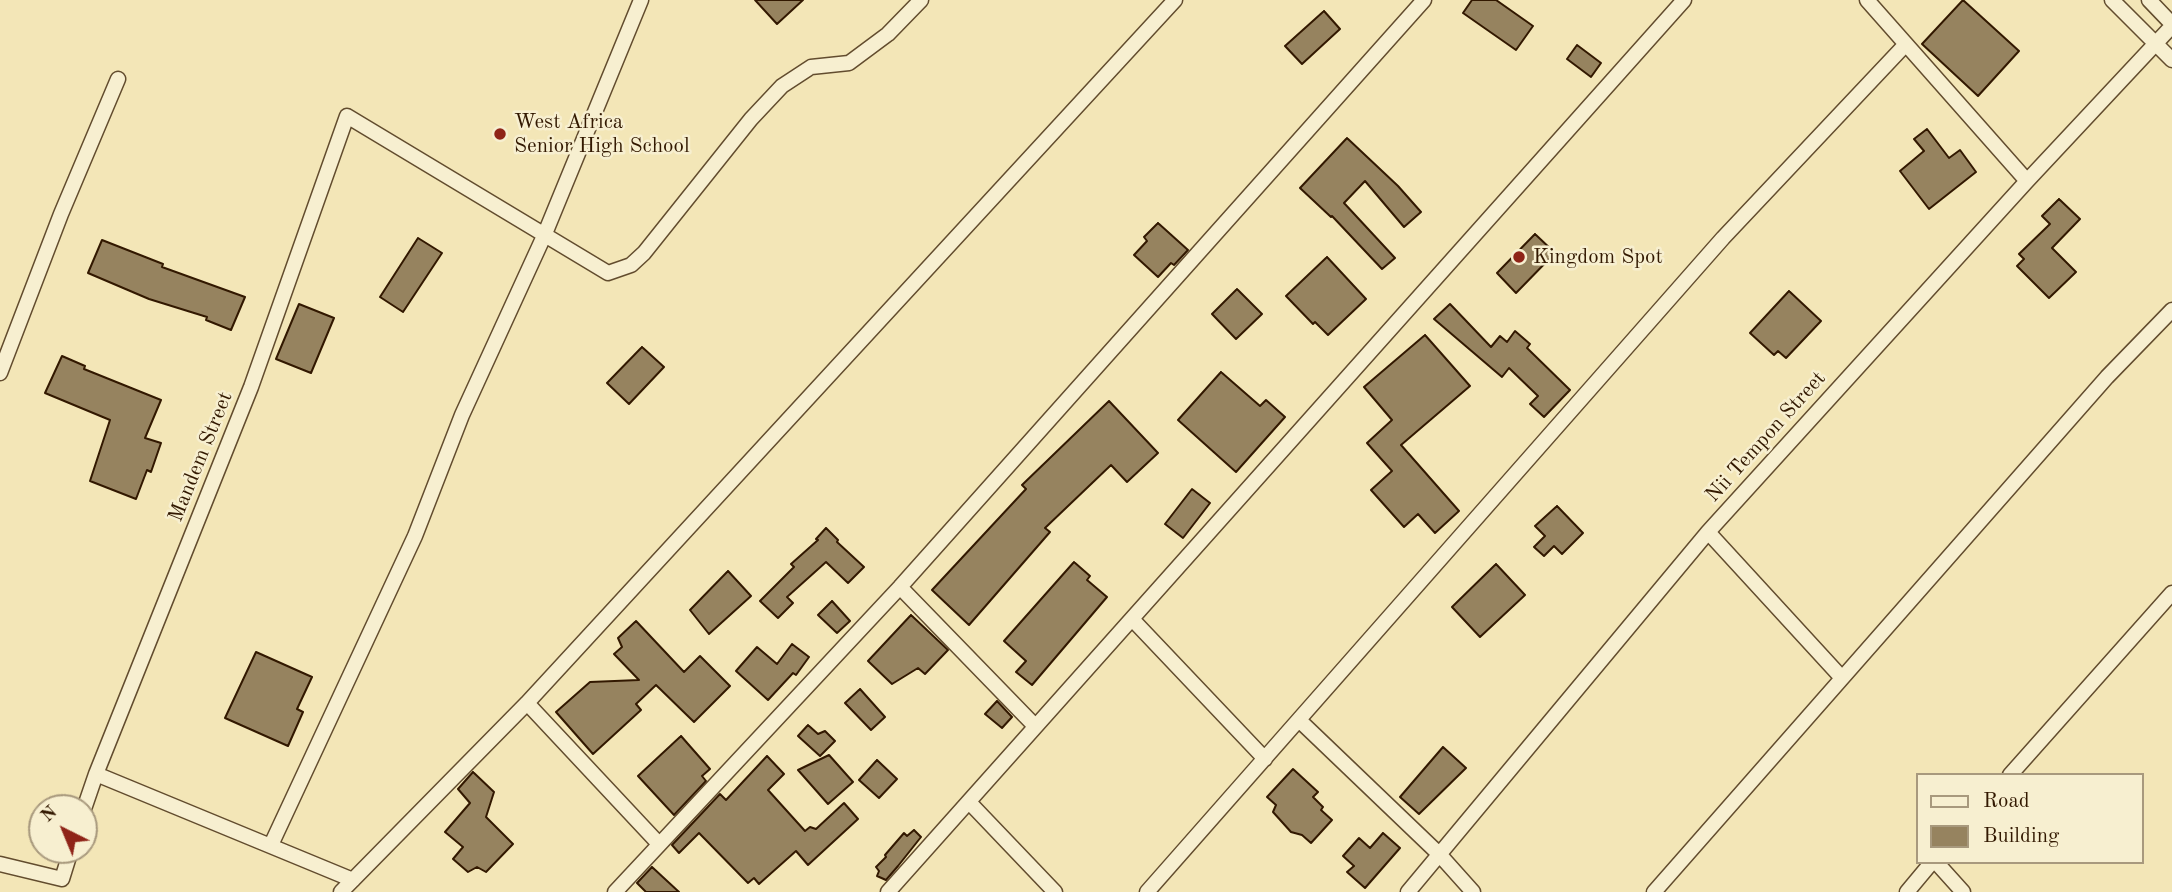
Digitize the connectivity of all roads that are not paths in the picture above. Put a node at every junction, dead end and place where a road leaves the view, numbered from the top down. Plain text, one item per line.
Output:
1 (641, 0) edge
2 (921, 0) edge
3 (1175, 0) edge
4 (1424, 0) edge
5 (1685, 0) edge
6 (1867, 0) edge
7 (2112, 0) edge
8 (2149, 0) edge
9 (2172, 25) edge
10 (1906, 44) junction
11 (2156, 44) junction
12 (2172, 60) edge
13 (118, 79) dead end
14 (2027, 181) junction
15 (544, 236) junction
16 (2172, 310) edge
17 (0, 373) edge
18 (1708, 532) junction
19 (900, 587) junction
20 (2172, 593) edge
21 (1133, 620) junction
22 (1842, 678) junction
23 (527, 703) junction
24 (1299, 720) junction
25 (1035, 726) junction
26 (1265, 759) junction
27 (2012, 773) edge
28 (96, 774) junction
29 (89, 794) edge
30 (969, 802) junction
31 (659, 844) junction
32 (271, 845) junction
33 (1439, 854) junction
34 (0, 864) edge
35 (66, 864) edge
36 (1932, 864) edge
37 (1936, 864) edge
38 (353, 880) junction
39 (341, 892) edge
40 (615, 892) edge
41 (888, 892) edge
42 (1055, 892) edge
43 (1147, 892) edge
44 (1408, 892) edge
45 (1474, 892) edge
46 (1654, 892) edge
47 (1907, 892) edge
48 (1963, 892) edge

1 - 15 street
2 - 15 street
3 - 23 street
4 - 19 street
5 - 21 street
6 - 10 street
7 - 11 street
8 - 9 street
9 - 11 street, Nii Tempon Street
10 - 14 street
10 - 24 street
11 - 12 street
11 - 14 street, Nii Tempon Street
13 - 17 street
14 - 18 street, Nii Tempon Street
15 - 28 street, Mandem Street
15 - 32 street
16 - 22 street
18 - 22 street
18 - 33 street, Nii Tempon Street
19 - 25 street
19 - 31 street
20 - 27 street
21 - 25 street
21 - 26 street
22 - 46 street
23 - 31 street
23 - 38 street
24 - 26 street
24 - 33 street
25 - 30 street
26 - 43 street
28 - 29 street, Mandem Street
28 - 32 street
30 - 41 street
30 - 42 street
31 - 40 street
32 - 38 street
33 - 44 street, Nii Tempon Street
33 - 45 street
34 - 35 street
36 - 47 street
37 - 48 street
38 - 39 street

